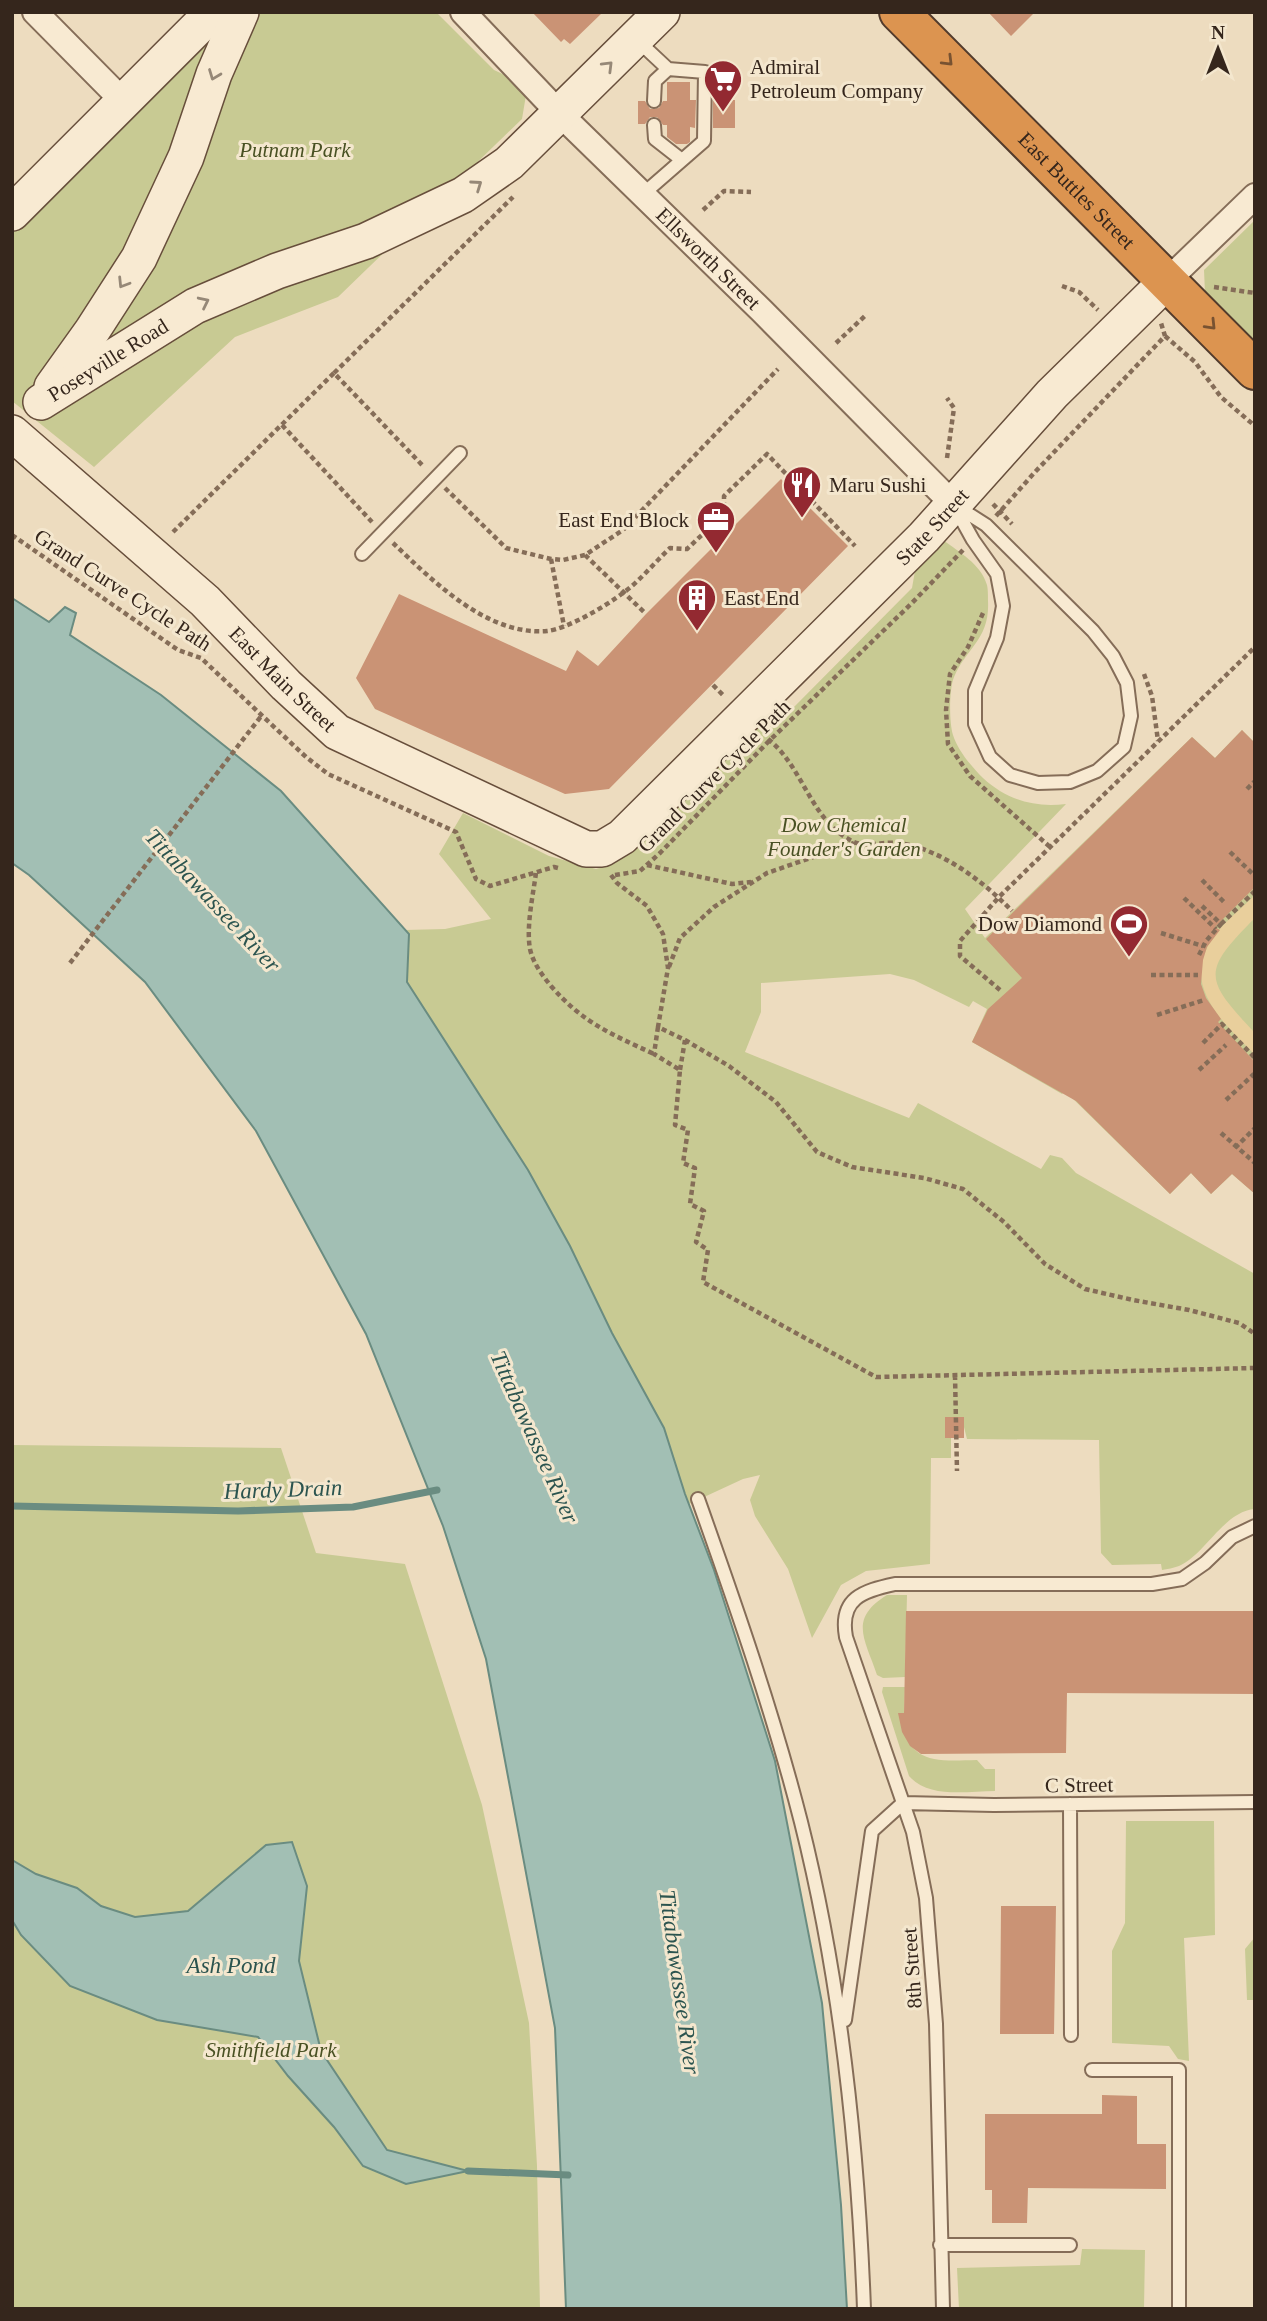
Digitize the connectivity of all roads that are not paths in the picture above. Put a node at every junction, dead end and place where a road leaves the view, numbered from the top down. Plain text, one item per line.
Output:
1 (35, 12) edge
2 (213, 12) edge
3 (241, 12) edge
4 (463, 12) edge
5 (662, 12) edge
6 (899, 12) edge
7 (636, 38) junction
8 (676, 73) junction
9 (654, 101) dead end
10 (124, 102) junction
11 (559, 114) junction
12 (654, 124) dead end
13 (678, 155) junction
14 (642, 195) junction
15 (1255, 195) edge
16 (12, 213) edge
17 (1176, 289) junction
18 (1255, 370) edge
19 (41, 402) junction
20 (12, 432) edge
21 (460, 453) dead end
22 (953, 504) junction
23 (362, 554) dead end
24 (604, 867) joint
25 (698, 1499) dead end
26 (1255, 1526) edge
27 (1255, 1802) edge
28 (903, 1803) junction
29 (1070, 1804) junction
30 (1071, 2035) dead end
31 (842, 2038) junction
32 (1092, 2070) dead end
33 (940, 2245) junction
34 (1070, 2245) dead end
35 (864, 2309) edge
36 (943, 2309) edge
37 (1179, 2309) edge

1 - 10 street
2 - 10 street
3 -> 19 street, Poseyville Road
4 - 11 street, Ellsworth Street
5 - 7 street, Poseyville Road
6 -> 17 highway, East Buttles Street
7 - 8 lane
11 -> 7 street, Poseyville Road
8 - 9 lane
8 - 13 lane
10 - 16 street
11 - 14 street, Ellsworth Street
19 -> 11 street, Poseyville Road
12 - 13 lane
13 - 14 lane
14 - 22 street, Ellsworth Street
15 - 17 street, State Street
17 -> 18 highway, East Buttles Street
17 - 22 street, State Street
19 - 20 street
20 - 24 street, East Main Street
21 - 23 lane
22 - 22 lane
22 - 24 street, State Street
25 - 31 lane
26 - 28 lane, 8th Street
27 - 29 lane, C Street
28 - 29 lane, C Street
28 - 31 lane
28 - 33 lane, 8th Street
29 - 30 lane
31 - 35 lane
32 - 37 lane
33 - 34 lane
33 - 36 lane, 8th Street

